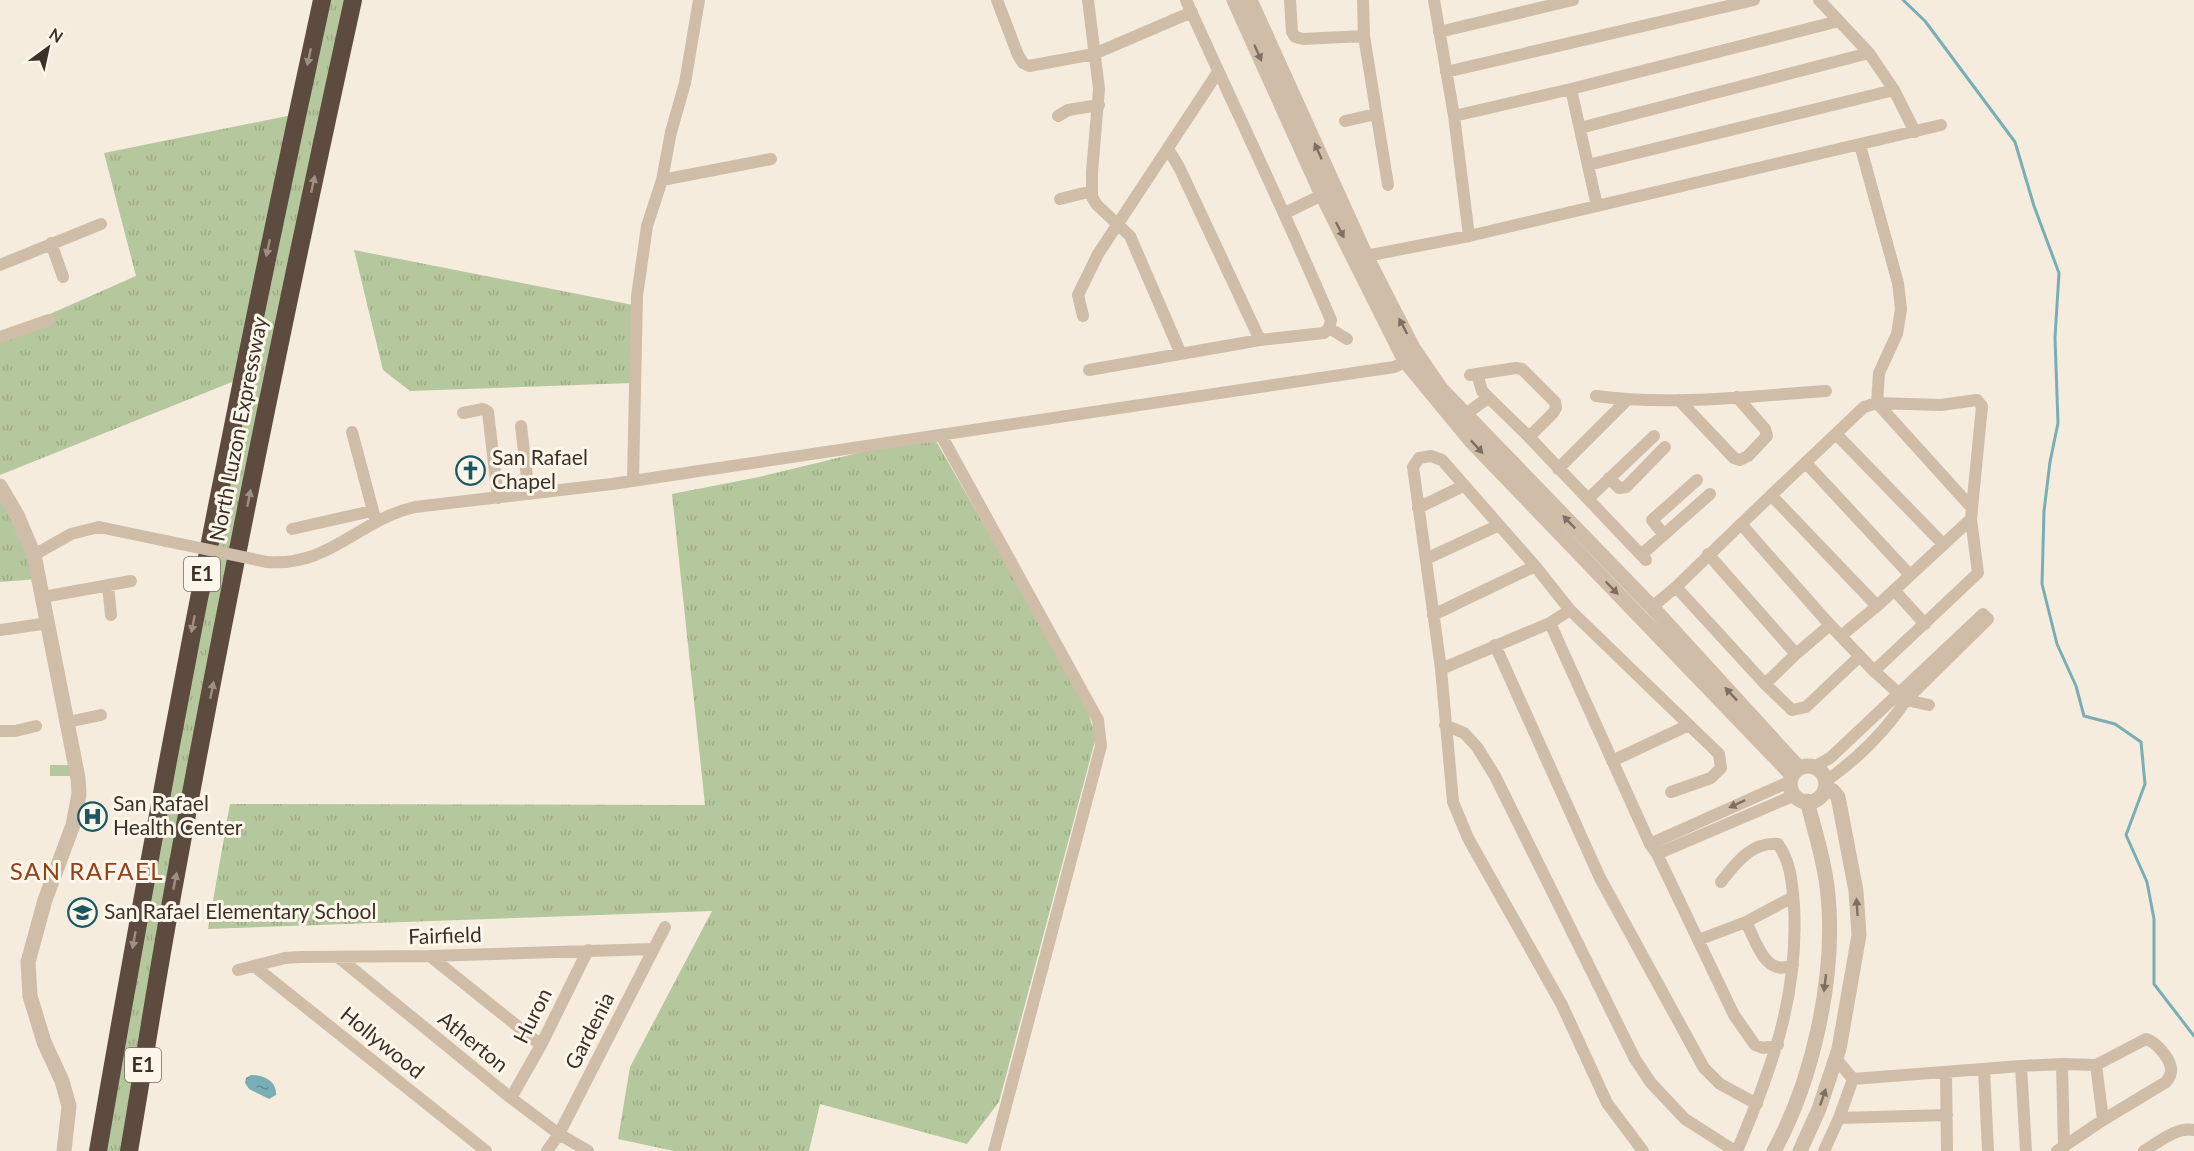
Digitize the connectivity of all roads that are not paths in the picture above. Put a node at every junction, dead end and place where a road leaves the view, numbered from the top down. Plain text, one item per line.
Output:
1 (322, 0) edge
2 (353, 0) edge
3 (699, 0) edge
4 (996, 0) edge
5 (1088, 0) edge
6 (1186, 0) edge
7 (1234, 0) edge
8 (1250, 0) edge
9 (1290, 0) edge
10 (1363, 0) edge
11 (1434, 0) edge
12 (1573, 0) edge
13 (1754, 0) edge
14 (1819, 0) edge
15 (1192, 12) junction
16 (1839, 21) junction
17 (1439, 32) junction
18 (1364, 36) junction
19 (1869, 53) junction
20 (1094, 54) junction
21 (1218, 72) junction
22 (1446, 72) junction
23 (1571, 89) junction
24 (1894, 90) junction
25 (1099, 105) junction
26 (1376, 114) junction
27 (1058, 116) dead end
28 (1454, 116) junction
29 (1345, 122) dead end
30 (1941, 125) dead end
31 (1580, 128) junction
32 (1915, 132) junction
33 (1860, 145) junction
34 (1168, 148) junction
35 (771, 159) dead end
36 (1588, 165) junction
37 (662, 180) junction
38 (1388, 184) dead end
39 (1092, 191) junction
40 (1329, 192) junction
41 (1060, 200) dead end
42 (1597, 206) junction
43 (1285, 213) junction
44 (1118, 223) junction
45 (101, 224) dead end
46 (1469, 236) junction
47 (51, 243) junction
48 (1360, 258) junction
49 (0, 265) edge
50 (63, 277) dead end
51 (1083, 316) dead end
52 (49, 320) dead end
53 (1329, 328) junction
54 (0, 337) edge
55 (1347, 339) dead end
56 (1260, 340) junction
57 (1181, 354) junction
58 (1409, 354) junction
59 (1089, 370) dead end
60 (1826, 391) dead end
61 (1485, 395) junction
62 (1596, 396) dead end
63 (1737, 397) junction
64 (1679, 399) junction
65 (1628, 400) junction
66 (1877, 403) junction
67 (463, 413) dead end
68 (1457, 415) junction
69 (521, 426) dead end
70 (352, 432) dead end
71 (942, 435) junction
72 (1837, 435) junction
73 (1528, 437) junction
74 (1806, 463) junction
75 (1558, 470) junction
76 (1609, 478) junction
77 (633, 480) junction
78 (0, 486) edge
79 (1464, 486) junction
80 (530, 494) junction
81 (1772, 495) junction
82 (498, 498) junction
83 (1588, 499) junction
84 (1418, 508) junction
85 (1971, 513) junction
86 (374, 516) junction
87 (1741, 524) junction
88 (1499, 525) junction
89 (292, 529) dead end
90 (1664, 535) junction
91 (1943, 544) junction
92 (1708, 554) junction
93 (34, 555) junction
94 (1426, 559) junction
95 (1535, 566) junction
96 (1910, 575) junction
97 (131, 581) dead end
98 (108, 585) junction
99 (1676, 586) junction
100 (1894, 590) junction
101 (43, 597) junction
102 (1877, 606) junction
103 (1652, 608) junction
104 (1570, 610) junction
105 (111, 615) dead end
106 (1433, 615) junction
107 (1985, 616) dead end
108 (49, 623) junction
109 (1550, 623) junction
110 (1925, 624) junction
111 (1830, 625) junction
112 (0, 630) edge
113 (1841, 636) junction
114 (1496, 645) junction
115 (1796, 654) junction
116 (1860, 656) junction
117 (1441, 669) junction
118 (1874, 671) junction
119 (1765, 684) junction
120 (1902, 696) junction
121 (1929, 705) dead end
122 (101, 715) dead end
123 (68, 722) junction
124 (1689, 724) junction
125 (1445, 725) junction
126 (36, 726) dead end
127 (0, 732) edge
128 (1612, 761) junction
129 (1800, 781) junction
130 (1826, 784) junction
131 (1671, 792) dead end
132 (1653, 849) junction
133 (1721, 882) dead end
134 (1793, 897) junction
135 (1746, 922) junction
136 (665, 927) dead end
137 (1698, 940) junction
138 (654, 949) junction
139 (588, 950) junction
140 (430, 956) junction
141 (338, 957) junction
142 (254, 966) junction
143 (1793, 966) junction
144 (238, 970) dead end
145 (541, 1045) junction
146 (1778, 1045) junction
147 (1839, 1049) junction
148 (2062, 1064) junction
149 (2096, 1065) junction
150 (2021, 1066) junction
151 (1984, 1069) junction
152 (1946, 1072) junction
153 (1853, 1079) junction
154 (512, 1098) junction
155 (1757, 1104) junction
156 (1947, 1115) junction
157 (1839, 1118) junction
158 (2103, 1120) junction
159 (2194, 1130) edge
160 (560, 1134) junction
161 (2060, 1149) edge
162 (64, 1151) edge
163 (98, 1151) edge
164 (129, 1151) edge
165 (486, 1151) edge
166 (547, 1151) edge
167 (588, 1151) edge
168 (994, 1151) edge
169 (1643, 1151) edge
170 (1736, 1151) edge
171 (1774, 1151) edge
172 (1800, 1151) edge
173 (1824, 1151) edge
174 (1947, 1151) edge
175 (1988, 1151) edge
176 (2026, 1151) edge
177 (2144, 1151) edge

1 -> 163 highway, North Luzon Expressway / E1
164 -> 2 highway, North Luzon Expressway / E1
3 - 37 street
4 - 20 street
5 - 20 street
6 - 15 street
7 -> 40 street
40 -> 8 street
9 - 18 street
10 - 18 street
11 - 17 street
12 - 17 street
13 - 22 street
14 - 16 street
15 - 20 street
15 - 21 street
16 - 19 street
16 - 23 street
17 - 22 street
18 - 26 street
19 - 24 street
19 - 31 street
20 - 25 street
21 - 34 street
21 - 43 street
22 - 28 street
23 - 28 street
23 - 31 street
24 - 32 street
24 - 36 street
25 - 27 street
25 - 39 street
26 - 29 street
26 - 38 street
28 - 46 street
30 - 32 street
31 - 36 street
32 - 33 street
33 - 42 street
33 - 66 street
34 - 44 street
34 - 56 street
35 - 37 street
36 - 42 street
37 - 77 street
39 - 41 street
39 - 44 street
40 - 43 street
40 - 48 street
42 - 46 street
43 - 53 street
44 - 51 street
44 - 57 street
45 - 47 street
46 - 48 street
47 - 49 street
47 - 50 street
48 - 58 street
52 - 54 street
53 - 55 street
53 - 56 street
56 - 57 street
57 - 59 street
58 - 68 street
58 - 71 street
60 - 63 street
61 - 68 street
61 - 73 street
61 - 73 street
62 - 65 street
63 - 64 street
63 - 64 street
64 - 65 street
65 - 75 street
66 - 72 street
66 - 85 street
66 - 85 street
67 - 82 street
103 -> 68 street
68 -> 129 street
69 - 80 street
70 - 86 street
71 - 77 street
71 - 168 street
72 - 74 street
72 - 91 street
73 - 75 street
74 - 81 street
74 - 96 street
75 - 83 street
76 - 76 street
76 - 83 street
77 - 80 street
78 - 93 street
79 - 84 street
79 - 84 street
79 - 88 street
80 - 82 street
81 - 87 street
81 - 102 street
82 - 86 street
83 - 90 street
84 - 94 street
85 - 91 street
85 - 110 street
86 - 89 street
86 - 93 street, bridge
87 - 92 street
87 - 111 street
88 - 94 street
88 - 95 street
90 - 90 street
91 - 96 street
92 - 99 street
92 - 115 street
93 - 101 street
94 - 106 street
95 - 104 street
95 - 106 street
96 - 100 street
97 - 98 street
98 - 101 street
98 - 105 street
99 - 103 street
99 - 119 street
100 - 102 street
100 - 110 street
101 - 108 street
102 - 113 street
129 -> 103 street
104 - 109 street
104 - 124 street
106 - 117 street
107 - 120 street
108 - 112 street
108 - 123 street
109 - 114 street
109 - 128 street
110 - 118 street
111 - 113 street
111 - 115 street
113 - 116 street
114 - 117 street
114 - 155 street
115 - 119 street
116 - 118 street
116 - 119 street
117 - 125 street
118 - 120 street
120 - 121 street
120 - 129 street
120 - 130 street
122 - 123 street
123 - 162 street
124 - 128 street
124 - 131 street
125 - 169 street
125 - 170 street
126 - 127 street
128 - 132 street
129 - 130 street
129 - 130 street
129 - 132 street
129 -> 171 street
147 -> 130 street
132 - 137 street
133 - 134 street
134 - 135 street
134 - 143 street
135 - 137 street
135 - 143 street
136 - 138 street, Gardenia
137 - 146 street
138 - 139 street, Fairfield
138 - 160 street, Gardenia
139 - 140 street, Fairfield
139 - 145 street, Huron
140 - 141 street, Fairfield
140 - 145 street
141 - 142 street, Fairfield
141 - 154 street, Atherton
142 - 144 street, Fairfield
142 - 165 street, Hollywood
143 - 146 street
145 - 154 street, Huron
146 - 155 street
147 - 153 street
172 -> 147 street
148 - 149 street
148 - 150 street
148 - 161 street
149 - 158 street
149 - 158 street
150 - 151 street
150 - 176 street
151 - 152 street
151 - 175 street
152 - 153 street
152 - 156 street
153 - 157 street
154 - 160 street, Atherton
155 - 170 street
156 - 157 street
156 - 174 street
157 - 173 street
158 - 161 street
159 - 177 street
160 - 166 street, Gardenia
160 - 167 street, Atherton

